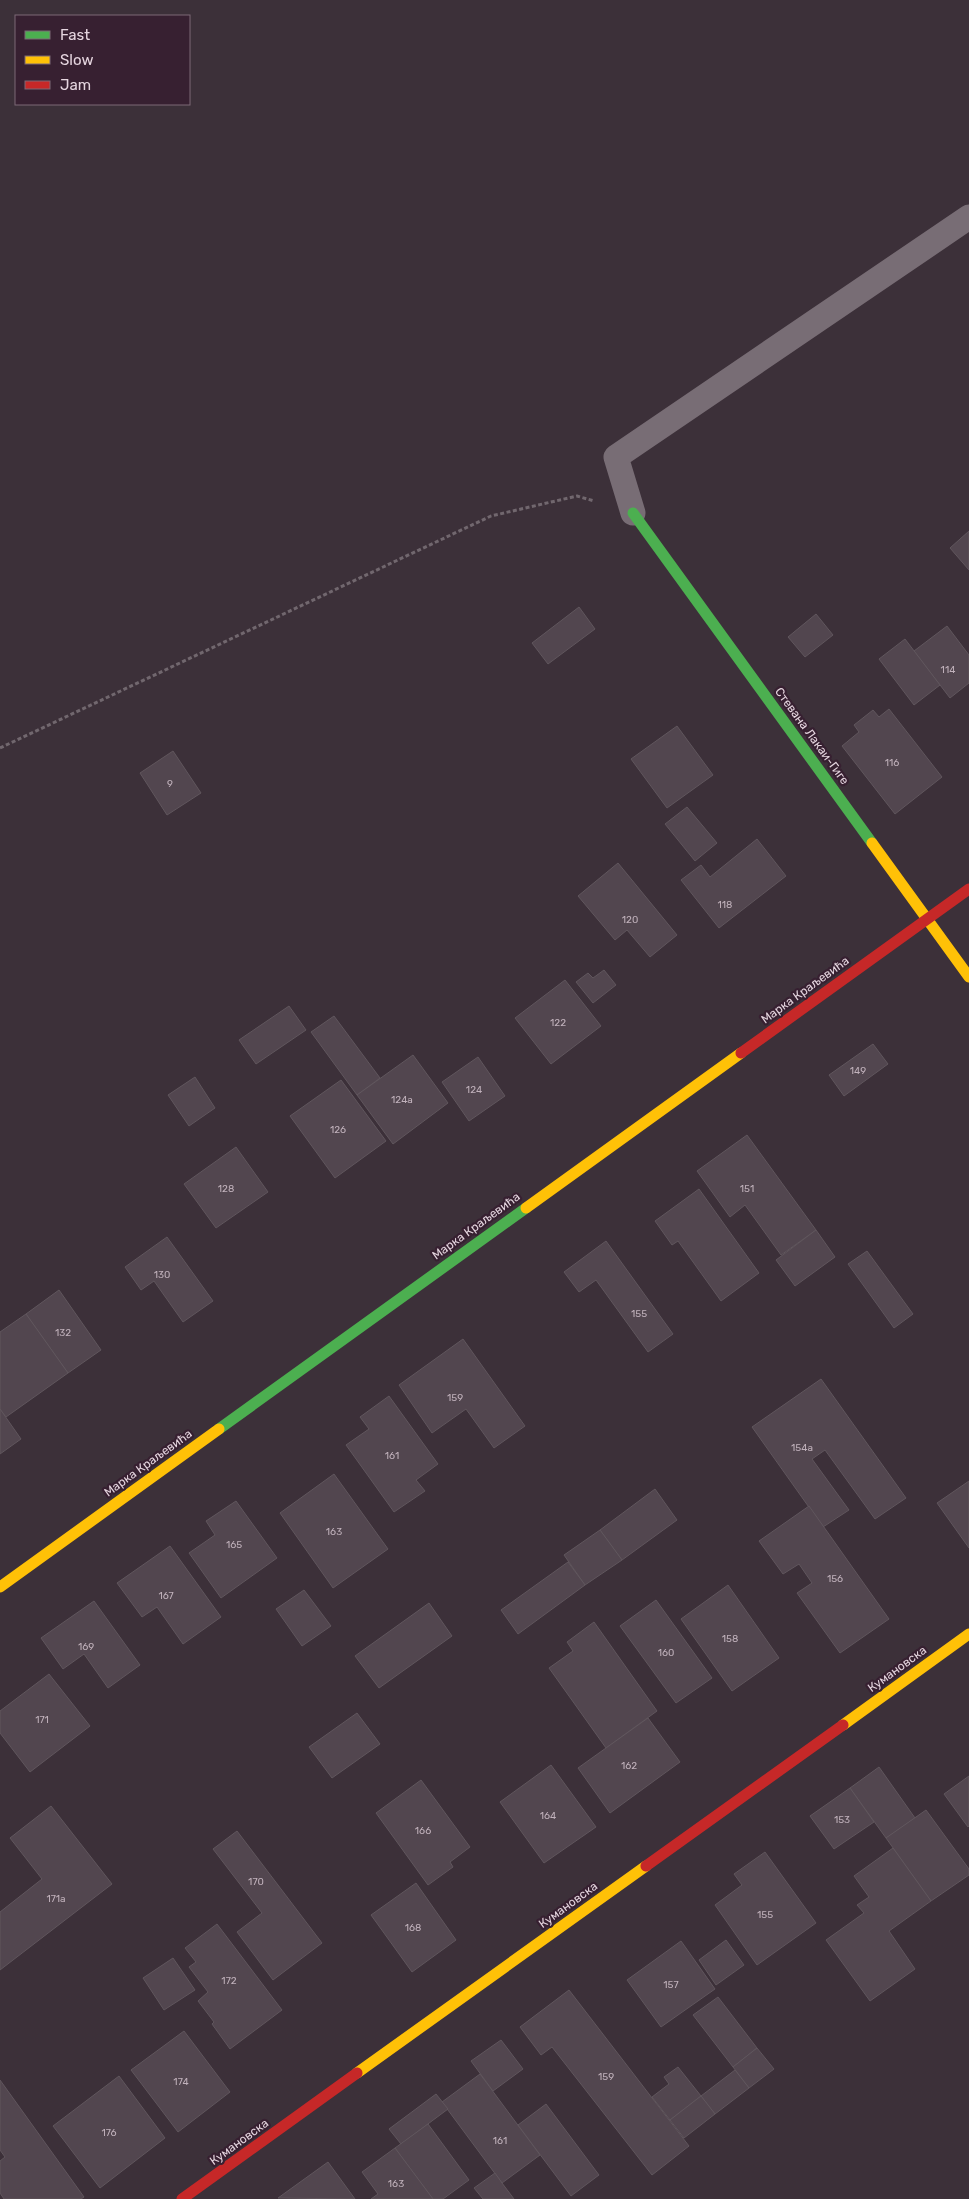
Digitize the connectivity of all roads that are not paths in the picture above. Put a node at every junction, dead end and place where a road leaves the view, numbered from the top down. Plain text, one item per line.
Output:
1 (969, 217) edge
2 (633, 513) joint
3 (969, 888) edge
4 (927, 918) junction
5 (969, 977) edge
6 (0, 1587) edge
7 (969, 1634) edge
8 (182, 2199) edge

1 - 2 lane
2 - 4 street, Стевана Лакаи-Гиге
3 - 4 street, Марка Краљевића
4 - 5 street, Стевана Лакаи-Гиге
4 - 6 street, Марка Краљевића
7 - 8 street, Кумановска

